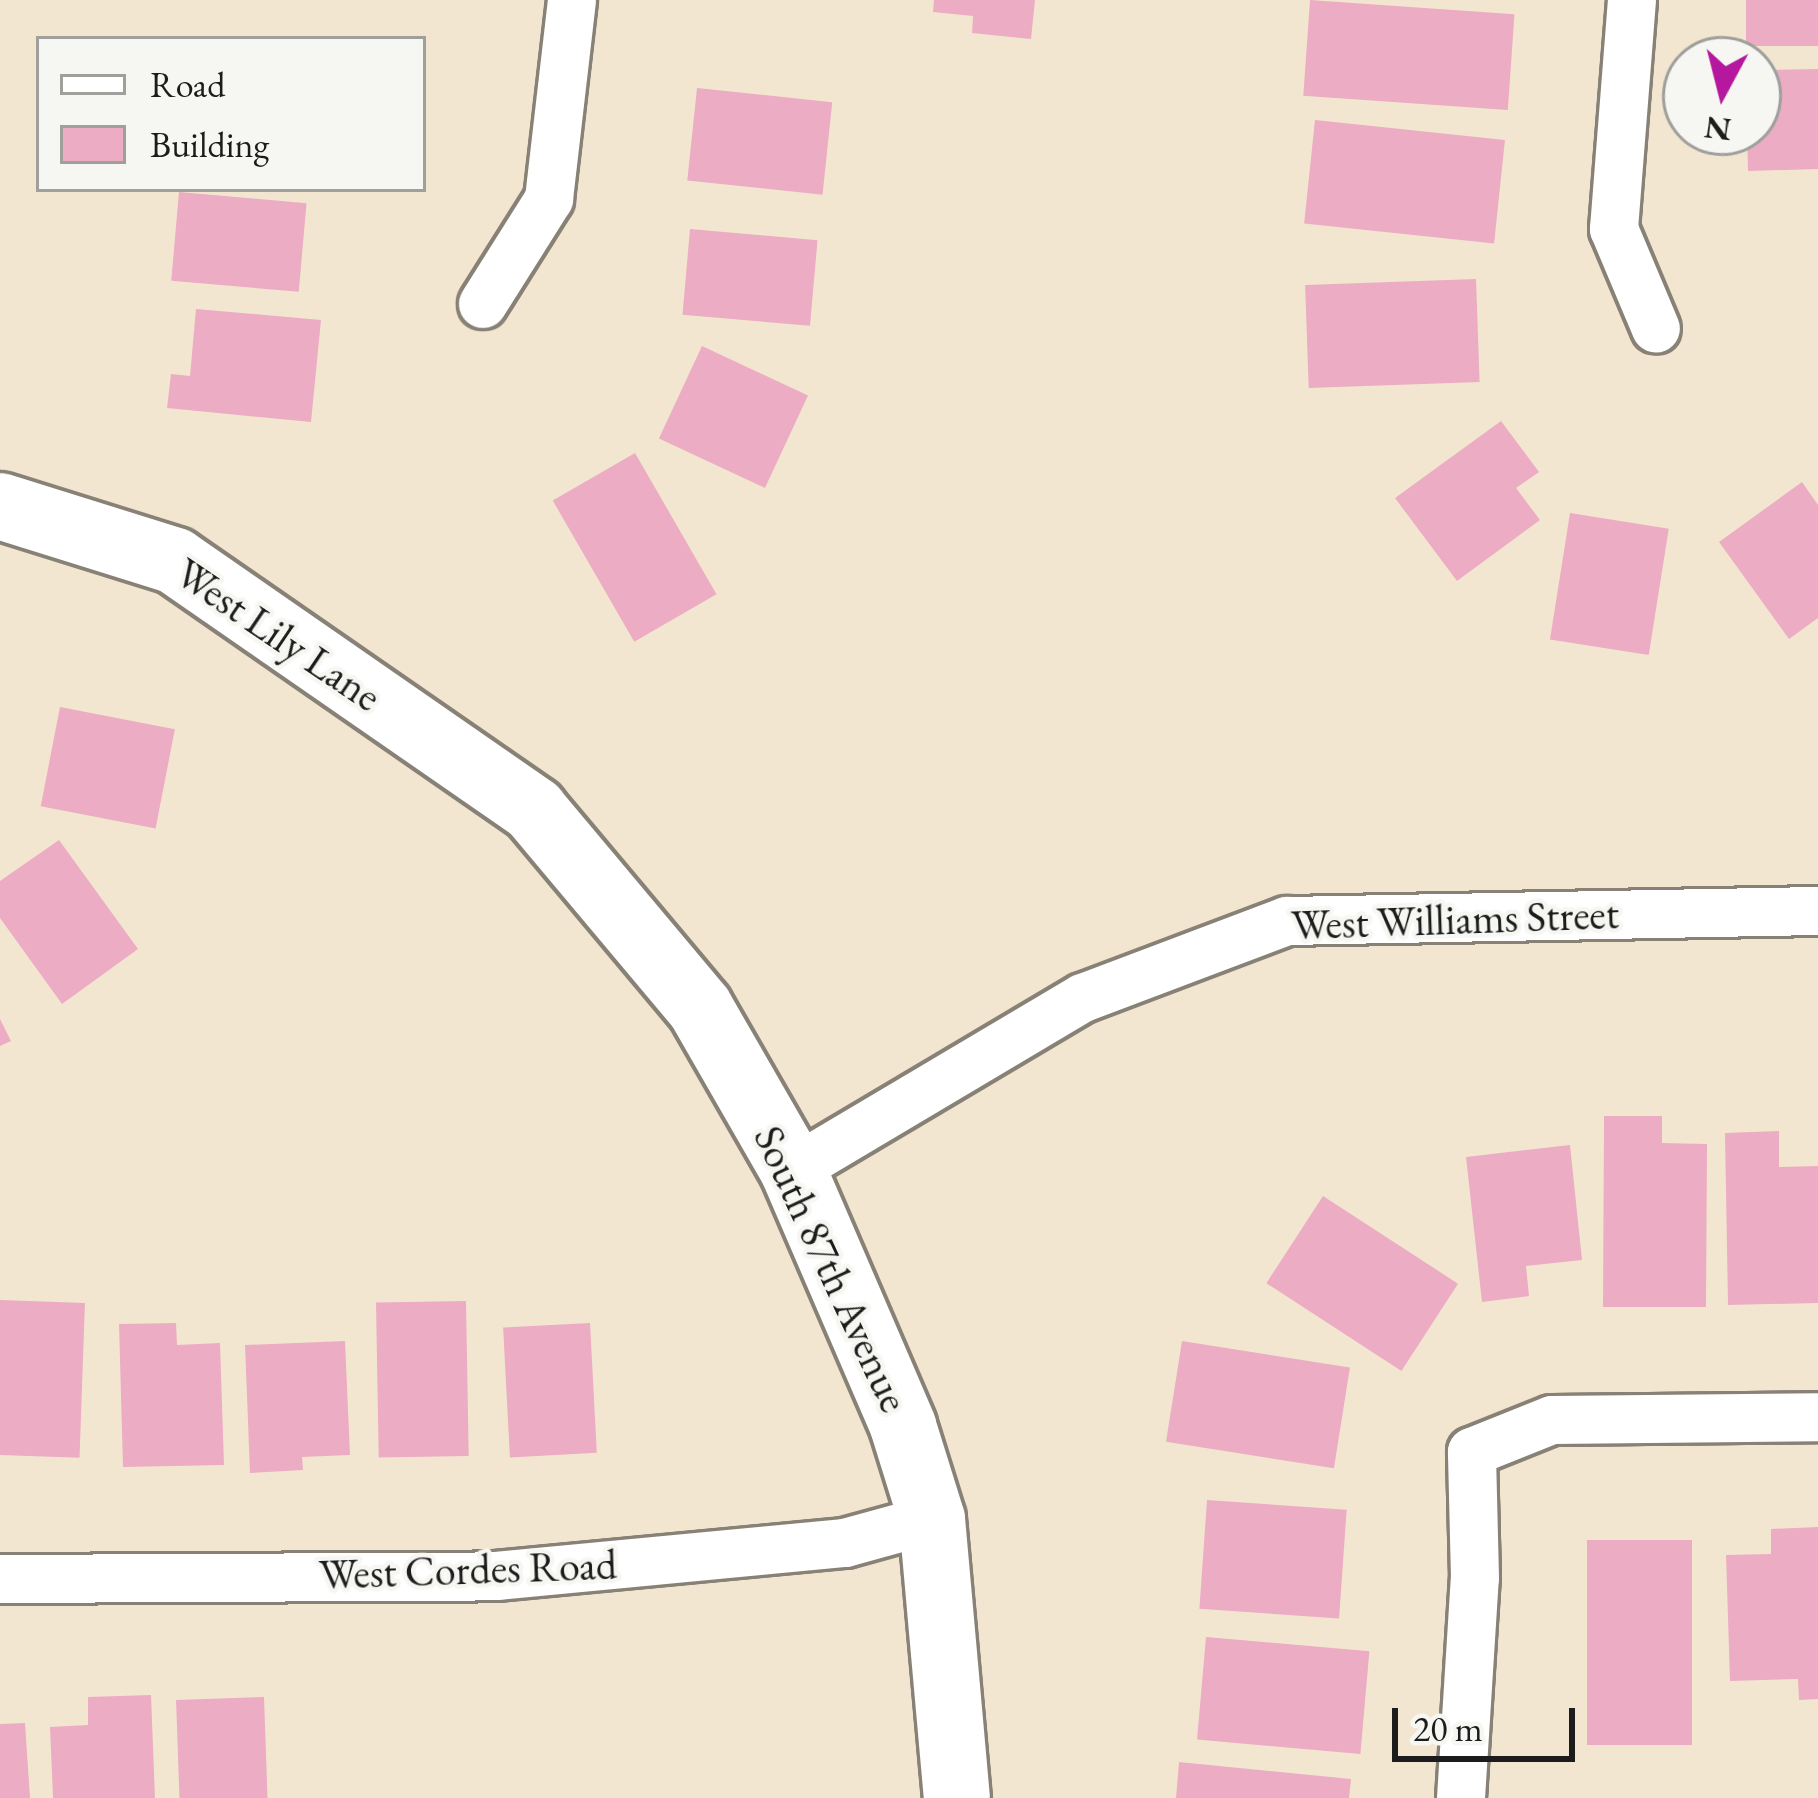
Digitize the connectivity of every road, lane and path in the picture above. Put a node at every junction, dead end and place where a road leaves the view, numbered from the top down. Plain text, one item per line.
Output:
1 (572, 0) edge
2 (1632, 0) edge
3 (483, 304) dead end
4 (1657, 329) dead end
5 (0, 506) edge
6 (534, 810) joint
7 (1818, 911) edge
8 (793, 1170) junction
9 (1818, 1417) edge
10 (932, 1519) junction
11 (0, 1579) edge
12 (957, 1798) edge
13 (1461, 1798) edge

1 - 3 street
2 - 4 street
5 - 6 street, West Lily Lane
6 - 8 street, South 87th Avenue
7 - 8 street, West Williams Street
8 - 10 street, South 87th Avenue
9 - 13 street
10 - 11 street, West Cordes Road
10 - 12 street, South 87th Avenue

